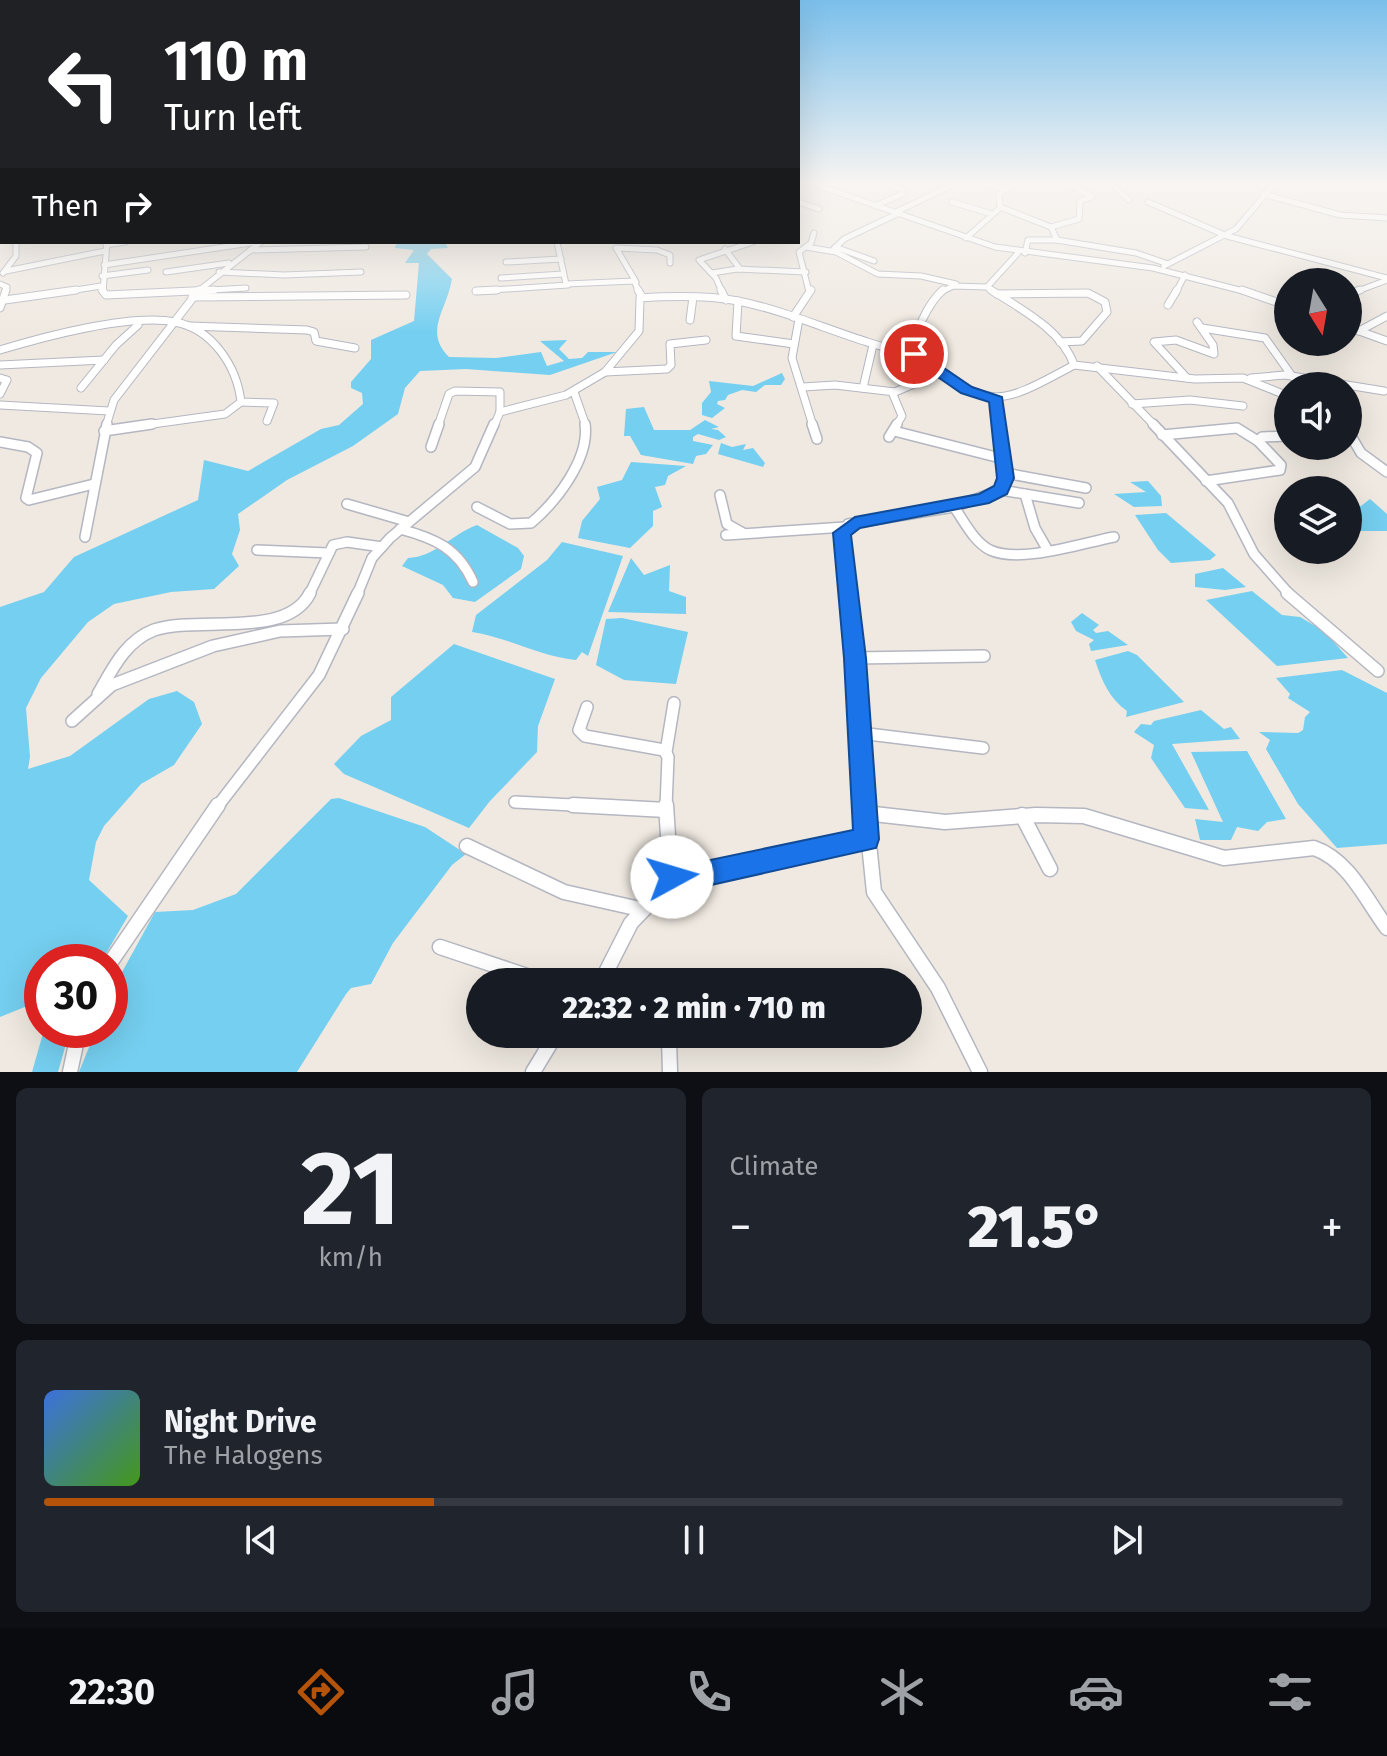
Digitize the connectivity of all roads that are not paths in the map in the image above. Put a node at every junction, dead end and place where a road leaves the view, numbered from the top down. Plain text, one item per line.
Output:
1 (814, 233) dead end
2 (856, 233) edge
3 (952, 233) edge
4 (971, 233) edge
5 (1054, 233) edge
6 (1220, 233) edge
7 (1230, 233) edge
8 (1227, 236) junction
9 (966, 238) junction
10 (1058, 240) junction
11 (16, 244) edge
12 (247, 244) edge
13 (258, 244) edge
14 (557, 244) edge
15 (722, 244) edge
16 (745, 244) edge
17 (106, 246) edge
18 (366, 247) dead end
19 (806, 247) junction
20 (726, 249) junction
21 (834, 249) junction
22 (250, 250) junction
23 (1022, 253) junction
24 (561, 259) junction
25 (874, 261) dead end
26 (506, 262) dead end
27 (232, 263) junction
28 (670, 263) dead end
29 (1168, 264) junction
30 (104, 265) junction
31 (1153, 268) junction
32 (740, 269) junction
33 (148, 270) dead end
34 (3, 272) edge
35 (166, 272) dead end
36 (219, 272) junction
37 (361, 272) dead end
38 (806, 272) junction
39 (712, 273) junction
40 (563, 274) junction
41 (1185, 275) junction
42 (102, 276) junction
43 (501, 278) dead end
44 (1387, 279) edge
45 (636, 282) junction
46 (0, 284) edge
47 (959, 284) junction
48 (568, 285) junction
49 (101, 286) junction
50 (987, 287) junction
51 (246, 288) dead end
52 (199, 289) junction
53 (1362, 289) edge
54 (476, 291) dead end
55 (997, 294) junction
56 (406, 295) dead end
57 (192, 297) junction
58 (642, 297) junction
59 (693, 297) junction
60 (5, 300) junction
61 (726, 300) junction
62 (738, 301) junction
63 (1274, 301) edge
64 (1168, 305) dead end
65 (0, 308) edge
66 (1387, 316) edge
67 (796, 318) junction
68 (690, 320) dead end
69 (173, 321) junction
70 (141, 323) junction
71 (186, 326) junction
72 (1362, 329) edge
73 (1362, 332) edge
74 (706, 340) dead end
75 (1387, 341) edge
76 (1060, 342) junction
77 (794, 344) junction
78 (873, 345) junction
79 (355, 348) dead end
80 (0, 350) edge
81 (914, 354) junction
82 (104, 360) junction
83 (0, 365) edge
84 (1074, 365) junction
85 (1097, 366) junction
86 (605, 372) junction
87 (1289, 372) edge
88 (940, 373) junction
89 (1274, 377) edge
90 (0, 378) edge
91 (1187, 378) junction
92 (1248, 379) junction
93 (803, 387) junction
94 (1362, 387) edge
95 (81, 388) dead end
96 (863, 388) junction
97 (1274, 390) edge
98 (1386, 391) edge
99 (574, 392) junction
100 (892, 392) junction
101 (0, 394) edge
102 (996, 400) junction
103 (241, 402) junction
104 (1132, 404) junction
105 (0, 405) edge
106 (1243, 406) dead end
107 (109, 411) junction
108 (500, 412) junction
109 (267, 421) dead end
110 (104, 431) junction
111 (1162, 435) junction
112 (1274, 437) edge
113 (817, 439) dead end
114 (1258, 441) junction
115 (0, 442) edge
116 (431, 447) dead end
117 (1362, 454) edge
118 (1004, 459) junction
119 (1387, 472) edge
120 (1005, 473) junction
121 (1206, 481) junction
122 (94, 484) junction
123 (1086, 488) dead end
124 (1001, 490) junction
125 (1025, 494) junction
126 (720, 495) dead end
127 (1079, 503) dead end
128 (347, 504) dead end
129 (477, 507) dead end
130 (954, 507) junction
131 (409, 522) junction
132 (845, 527) junction
133 (400, 529) junction
134 (743, 533) junction
135 (726, 535) dead end
136 (85, 537) dead end
137 (1114, 537) dead end
138 (382, 547) junction
139 (1047, 549) junction
140 (257, 550) dead end
141 (328, 553) junction
142 (473, 582) dead end
143 (343, 629) junction
144 (984, 656) dead end
145 (855, 658) junction
146 (1378, 671) dead end
147 (98, 694) junction
148 (674, 703) dead end
149 (587, 707) dead end
150 (72, 721) dead end
151 (860, 733) junction
152 (983, 748) dead end
153 (666, 752) junction
154 (515, 802) dead end
155 (666, 810) junction
156 (865, 813) junction
157 (1022, 815) junction
158 (867, 839) junction
159 (467, 846) dead end
160 (1050, 869) dead end
161 (671, 881) junction
162 (640, 909) junction
163 (1387, 928) edge
164 (123, 944) edge
165 (440, 947) dead end
166 (503, 968) edge
167 (608, 968) edge
168 (75, 1048) edge
169 (548, 1048) edge
170 (669, 1048) edge
171 (70, 1072) edge
172 (533, 1072) edge
173 (670, 1072) edge
174 (980, 1072) edge

1 - 19 street
2 - 21 street
3 - 9 street
4 - 9 street
5 - 10 street
6 - 8 street
7 - 8 street
8 - 29 street
8 - 44 street
9 - 23 street
10 - 23 street
10 - 29 street
11 - 34 street
12 - 30 street
13 - 22 street
14 - 24 street
15 - 20 street
16 - 20 street
17 - 30 street
17 - 34 street
18 - 22 street
19 - 21 street
19 - 38 street
20 - 32 street
20 - 39 street
21 - 25 street
21 - 47 street
22 - 27 street
23 - 31 street
23 - 50 street
24 - 26 street
24 - 40 street
27 - 35 street
27 - 36 street
28 - 45 street
29 - 31 street
30 - 42 street
31 - 41 street
32 - 38 street
32 - 39 street
33 - 42 street
36 - 37 street
36 - 52 street
38 - 67 street
39 - 61 street
40 - 43 street
40 - 48 street
41 - 63 street
41 - 64 street
42 - 49 street
44 - 53 street
45 - 48 street
45 - 58 street
46 - 60 street
47 - 50 street
47 - 81 street
48 - 54 street
49 - 52 street
49 - 60 street
50 - 55 street
51 - 52 street
52 - 57 street
55 - 76 street
55 - 76 street
56 - 57 street
57 - 69 street
58 - 59 street
58 - 86 street
59 - 61 street
59 - 68 street
60 - 65 street
61 - 62 street
62 - 67 street
62 - 77 street
66 - 72 street
67 - 77 street
67 - 78 street
69 - 70 street
69 - 71 street
69 - 107 street
70 - 80 street
70 - 82 street
71 - 79 street
71 - 103 street
73 - 75 street
74 - 86 street
76 - 84 street
77 - 93 street
78 - 81 street
78 - 96 street
81 - 88 street
82 - 83 street
82 - 95 street
84 - 85 street
84 - 102 street
85 - 91 street
85 - 104 street
86 - 99 street
87 - 91 street
88 - 100 street
88 - 102 street
89 - 92 street
90 - 101 street
91 - 92 street
92 - 97 street
93 - 96 street
93 - 113 street
94 - 98 street
96 - 100 street
99 - 108 street
99 - 129 street
100 - 118 street
102 - 118 street
103 - 109 street
103 - 110 street
104 - 106 street
104 - 111 street
105 - 107 street
107 - 110 street
108 - 116 street
108 - 131 street
110 - 122 street
111 - 114 street
111 - 121 street
112 - 114 street
114 - 121 street
115 - 122 street
117 - 119 street
118 - 120 street
120 - 123 street
120 - 124 street
121 - 146 street
122 - 136 street
124 - 125 street
124 - 130 street
125 - 127 street
125 - 139 street
126 - 134 street
128 - 131 street
130 - 132 street
130 - 139 street
131 - 133 street
132 - 134 street
132 - 145 street
133 - 138 street
133 - 142 street
134 - 135 street
137 - 139 street
138 - 141 street
138 - 143 street
140 - 141 street
141 - 147 street
143 - 147 street
143 - 164 street
144 - 145 street
145 - 151 street
147 - 150 street
148 - 153 street
149 - 153 street
151 - 152 street
151 - 156 street
153 - 155 street
154 - 155 street
155 - 161 street
156 - 157 street
156 - 158 street
157 - 160 street
157 - 163 street
158 - 161 street
158 - 174 street
159 - 162 street
161 - 162 street
162 - 167 street
165 - 166 street
168 - 171 street
169 - 172 street
170 - 173 street

